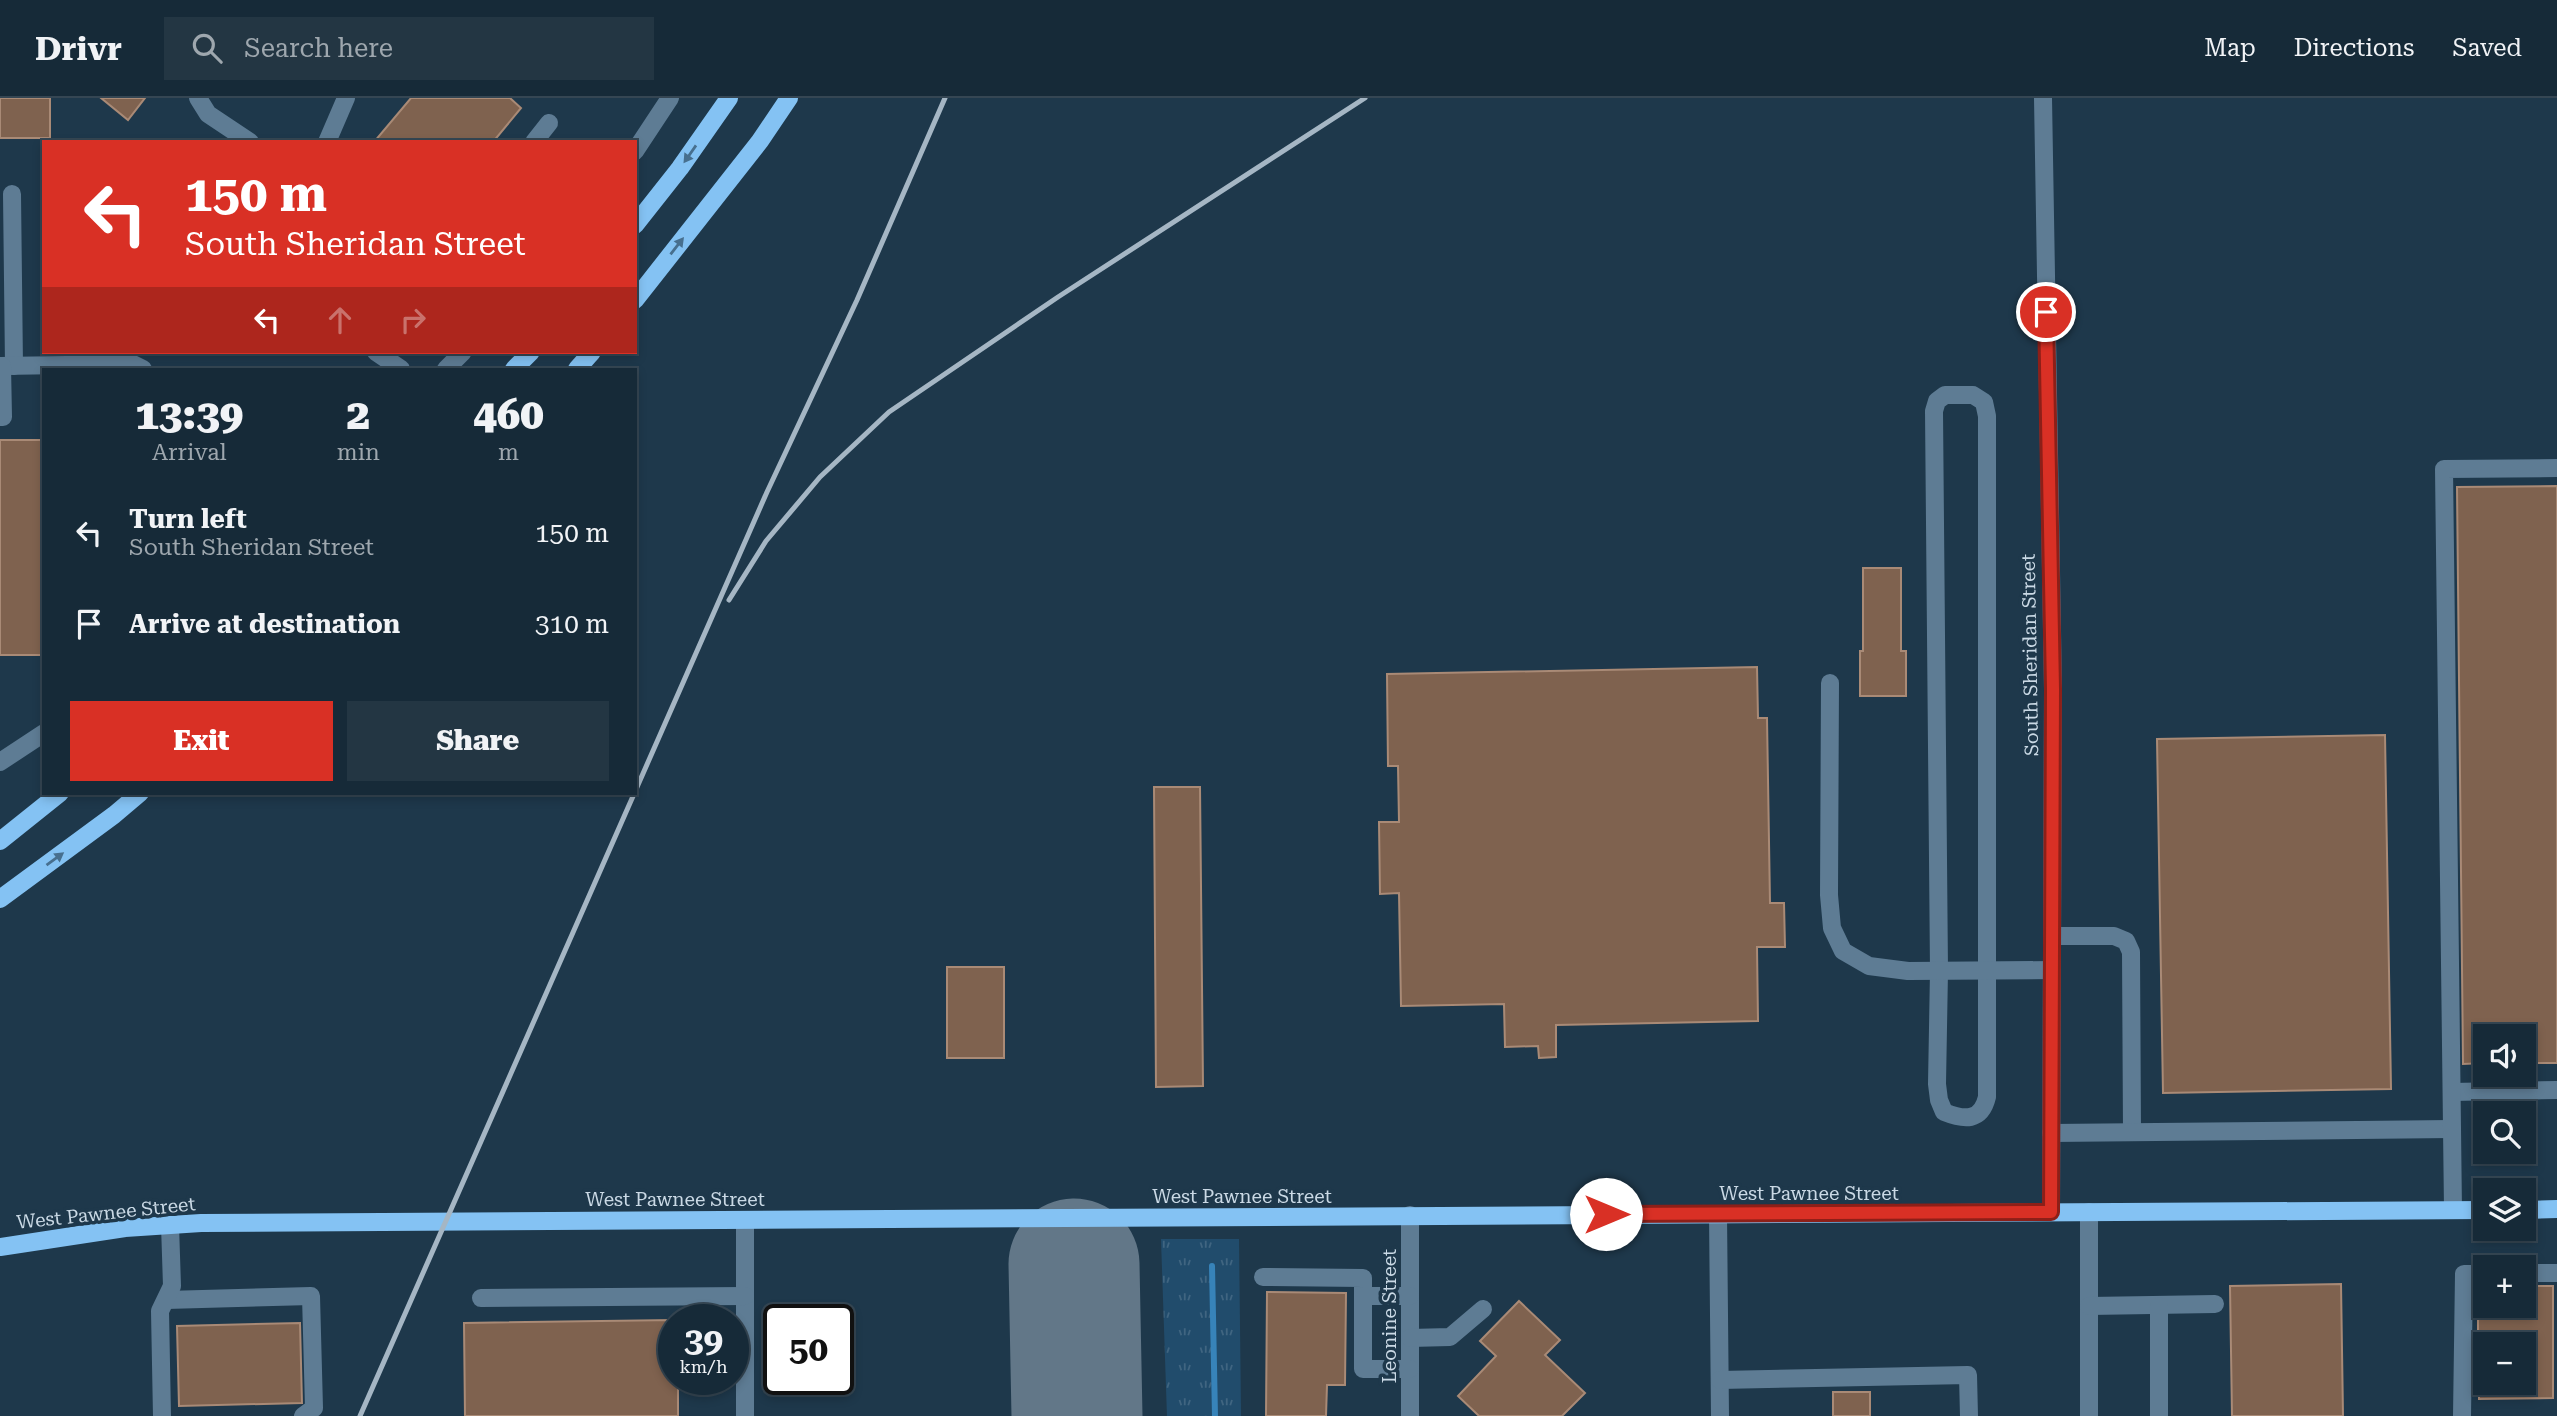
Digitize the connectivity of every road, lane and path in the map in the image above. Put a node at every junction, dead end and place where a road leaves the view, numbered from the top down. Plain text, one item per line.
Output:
1 (198, 98) edge
2 (346, 98) edge
3 (670, 98) edge
4 (729, 98) edge
5 (789, 98) edge
6 (2043, 98) edge
7 (549, 123) dead end
8 (247, 140) edge
9 (328, 140) edge
10 (536, 140) edge
11 (637, 148) edge
12 (12, 194) dead end
13 (637, 222) edge
14 (637, 297) edge
15 (381, 354) edge
16 (460, 354) edge
17 (529, 354) edge
18 (5, 366) edge
19 (141, 368) edge
20 (400, 368) edge
21 (447, 368) edge
22 (515, 368) edge
23 (0, 416) edge
24 (2557, 468) edge
25 (1830, 683) dead end
26 (42, 734) edge
27 (0, 762) edge
28 (58, 795) edge
29 (138, 795) edge
30 (0, 841) edge
31 (0, 900) edge
32 (2052, 936) junction
33 (1988, 970) junction
34 (2052, 970) junction
35 (1939, 971) junction
36 (2557, 1090) edge
37 (2452, 1092) junction
38 (2452, 1129) junction
39 (2132, 1132) junction
40 (2051, 1133) junction
41 (2557, 1209) edge
42 (2454, 1210) junction
43 (2473, 1210) edge
44 (2536, 1210) edge
45 (2051, 1212) junction
46 (2089, 1212) junction
47 (1718, 1214) junction
48 (1410, 1215) junction
49 (745, 1220) junction
50 (170, 1226) junction
51 (0, 1247) edge
52 (2536, 1273) edge
53 (2557, 1273) edge
54 (2473, 1274) edge
55 (1263, 1277) dead end
56 (1410, 1296) junction
57 (745, 1297) junction
58 (1363, 1297) junction
59 (481, 1298) dead end
60 (166, 1300) junction
61 (2216, 1304) dead end
62 (2089, 1306) junction
63 (2159, 1306) junction
64 (1483, 1309) dead end
65 (1410, 1338) junction
66 (1410, 1369) junction
67 (1720, 1380) junction
68 (162, 1416) edge
69 (303, 1416) edge
70 (745, 1416) edge
71 (1410, 1416) edge
72 (1720, 1416) edge
73 (1969, 1416) edge
74 (2089, 1416) edge
75 (2159, 1416) edge
76 (2462, 1416) edge

1 - 8 street
2 - 9 street
3 - 11 street
4 -> 13 main road
14 -> 5 main road
6 - 32 street, South Sheridan Street
7 - 10 street
12 - 18 street
15 - 20 street
16 - 21 street
17 - 22 main road
18 - 19 street
18 - 23 street
24 - 37 street
25 - 35 street
26 - 27 street
28 - 30 main road
31 -> 29 main road
32 - 34 street, South Sheridan Street
32 - 39 street
33 - 34 street
33 - 35 street
33 - 35 street
33 - 35 street
34 - 40 street, South Sheridan Street
36 - 37 street
37 - 38 street
38 - 39 street
38 - 42 street
39 - 40 street
40 - 45 street, South Sheridan Street
41 - 44 main road
42 - 43 main road, West Pawnee Street
42 - 46 main road, West Pawnee Street
45 - 46 main road, West Pawnee Street
45 - 47 main road, West Pawnee Street
46 - 62 street
47 - 48 main road, West Pawnee Street
47 - 67 street
48 - 49 main road, West Pawnee Street
48 - 56 street, Leonine Street
49 - 50 main road, West Pawnee Street
49 - 57 street
50 - 51 main road, West Pawnee Street
50 - 60 street
52 - 53 street
54 - 76 street
55 - 58 street
56 - 58 street
56 - 65 street, Leonine Street
57 - 59 street
57 - 70 street
58 - 66 street
60 - 68 street
60 - 69 street
61 - 63 street
62 - 63 street
62 - 74 street
63 - 75 street
64 - 65 street
65 - 66 street, Leonine Street
66 - 71 street, Leonine Street
67 - 72 street
67 - 73 street

